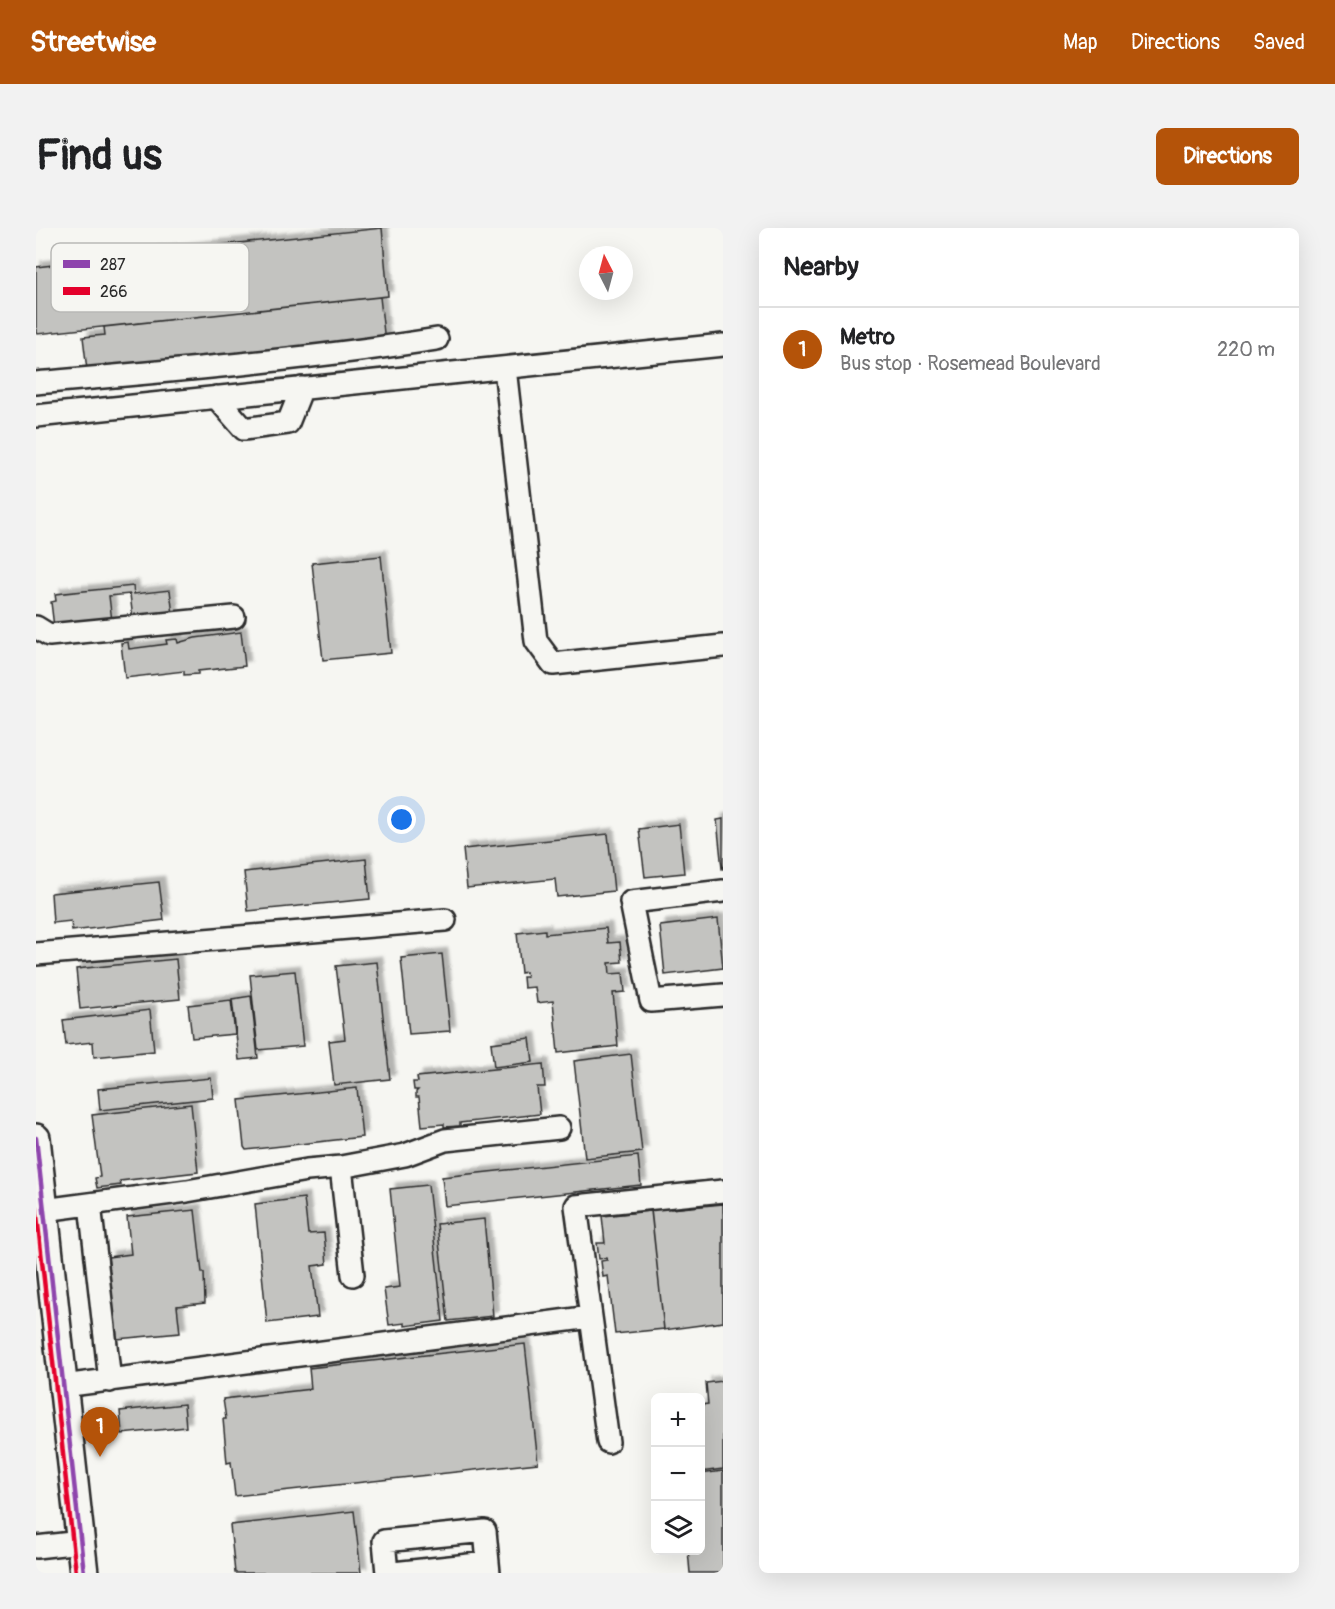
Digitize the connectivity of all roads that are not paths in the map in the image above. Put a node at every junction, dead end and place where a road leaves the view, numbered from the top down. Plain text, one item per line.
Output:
1 (437, 339) dead end
2 (723, 345) edge
3 (505, 368) junction
4 (36, 383) edge
5 (302, 388) junction
6 (216, 397) junction
7 (36, 416) edge
8 (234, 617) dead end
9 (36, 627) edge
10 (723, 646) edge
11 (723, 891) edge
12 (445, 920) dead end
13 (36, 954) edge
14 (723, 995) edge
15 (559, 1128) dead end
16 (36, 1138) edge
17 (341, 1167) junction
18 (723, 1191) edge
19 (90, 1204) junction
20 (44, 1210) junction
21 (353, 1275) dead end
22 (591, 1317) junction
23 (110, 1381) junction
24 (63, 1386) junction
25 (608, 1442) dead end
26 (81, 1542) junction
27 (36, 1547) edge
28 (488, 1568) edge
29 (84, 1573) edge
30 (387, 1573) edge
31 (393, 1573) edge

1 - 4 street
2 - 3 street
3 - 5 street
3 - 10 street
5 - 6 street
5 - 6 street
6 - 7 street
8 - 9 street
11 - 14 street
12 - 13 street
15 - 17 street
16 - 20 main road
17 - 19 street
17 - 21 street
18 - 22 street
19 - 20 street
19 - 23 street
20 - 24 main road
22 - 23 street
22 - 25 street
23 - 24 street
24 - 26 main road
26 - 27 street
26 - 29 main road
28 - 30 street
28 - 31 street

